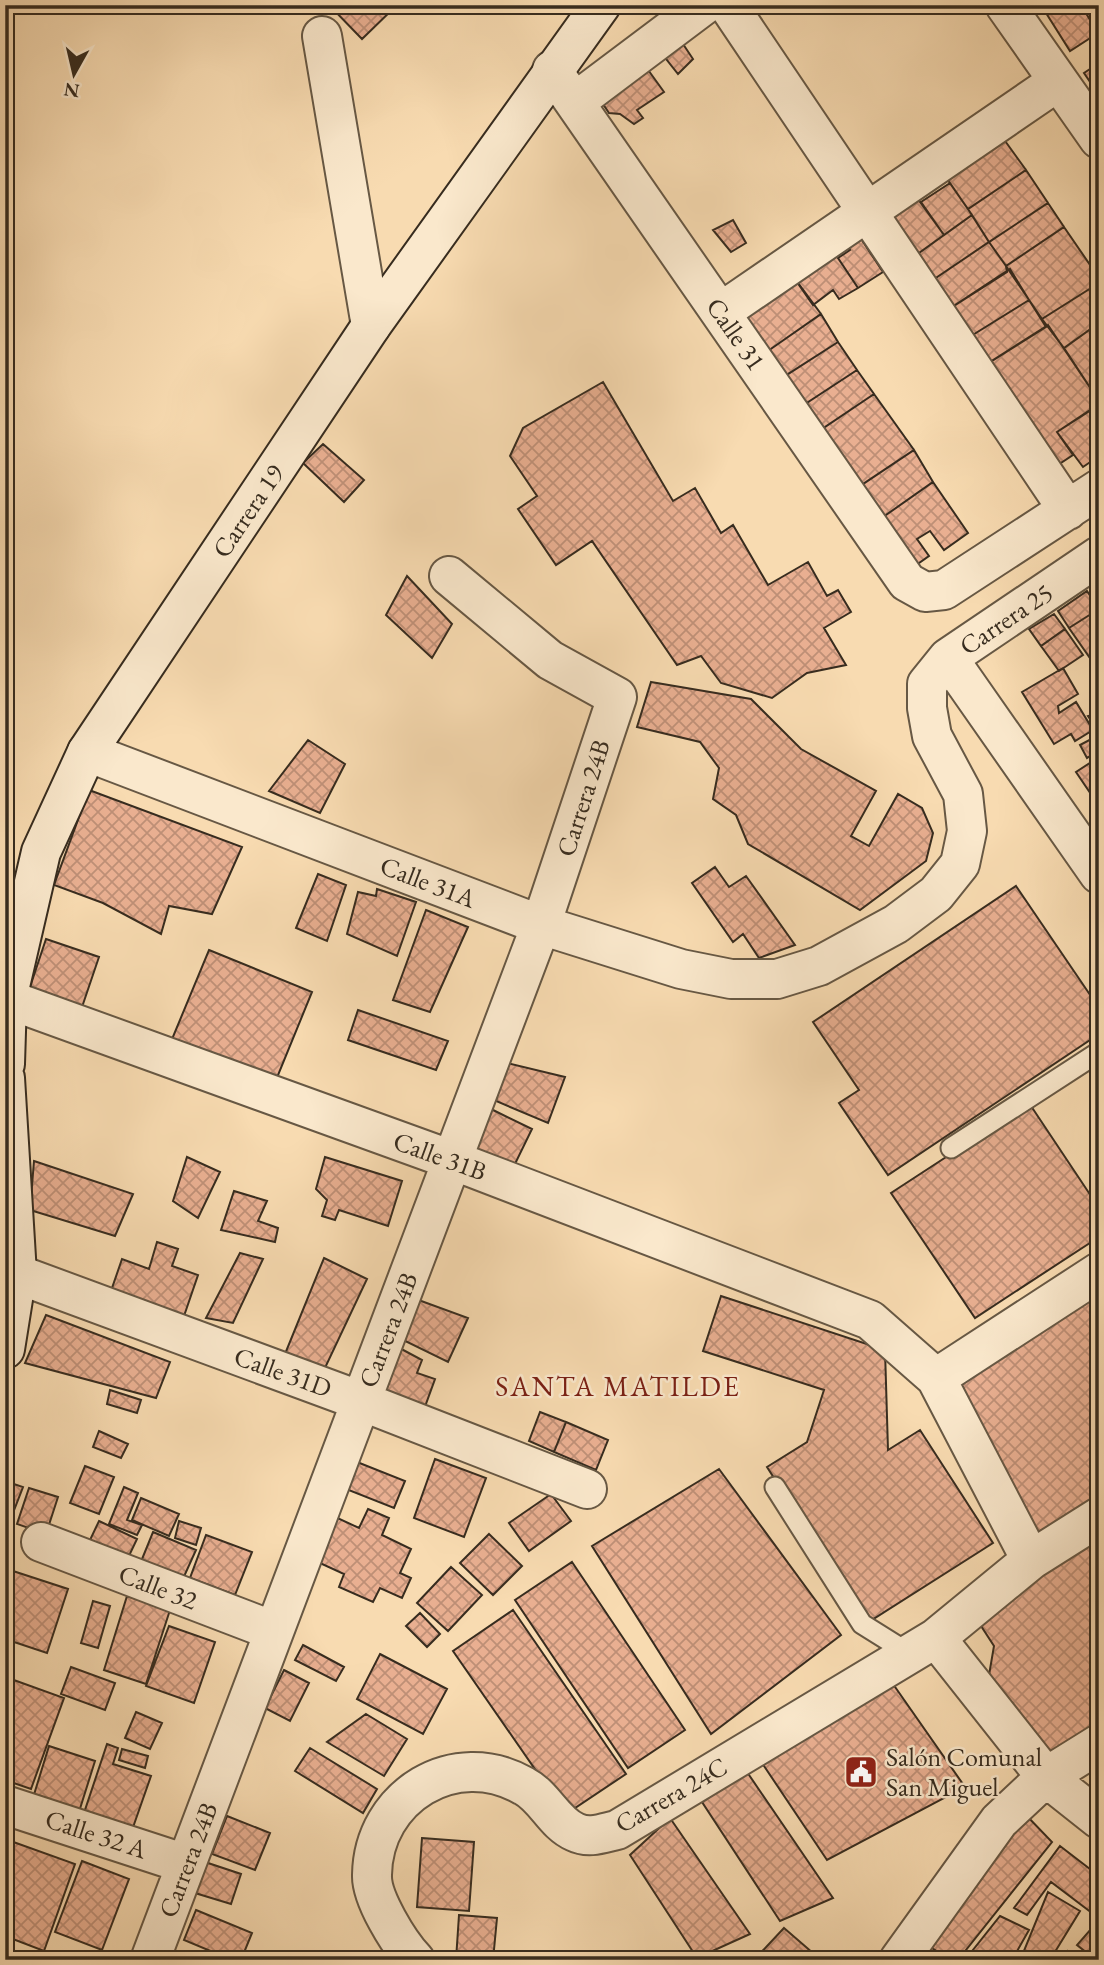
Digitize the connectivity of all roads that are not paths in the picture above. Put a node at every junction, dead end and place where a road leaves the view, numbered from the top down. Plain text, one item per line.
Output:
1 (601, 5) edge
2 (704, 5) edge
3 (728, 5) edge
4 (1004, 5) edge
5 (322, 36) dead end
6 (552, 70) junction
7 (1057, 82) junction
8 (575, 102) junction
9 (1099, 139) edge
10 (867, 213) junction
11 (721, 312) junction
12 (371, 326) junction
13 (1099, 488) edge
14 (1068, 510) junction
15 (1099, 556) edge
16 (449, 576) dead end
17 (948, 658) junction
18 (87, 752) junction
19 (1093, 852) edge
20 (541, 925) junction
21 (777, 979) joint
22 (7, 999) edge
23 (1099, 1052) edge
24 (5, 1064) edge
25 (5, 1078) edge
26 (951, 1148) dead end
27 (452, 1160) junction
28 (1099, 1272) edge
29 (17, 1274) junction
30 (5, 1349) edge
31 (936, 1378) junction
32 (361, 1401) junction
33 (775, 1487) dead end
34 (587, 1489) dead end
35 (1099, 1517) edge
36 (41, 1542) dead end
37 (1031, 1560) junction
38 (274, 1631) junction
39 (923, 1646) junction
40 (1099, 1744) edge
41 (1046, 1777) junction
42 (5, 1805) edge
43 (1099, 1819) edge
44 (186, 1864) junction
45 (909, 1956) edge
46 (150, 1960) edge
47 (415, 1960) edge

1 - 6 street, Carrera 19
2 - 8 street
3 - 10 street
4 - 7 street
5 - 12 street
6 - 8 street, Calle 31
6 - 12 street, Carrera 19
7 - 9 street
7 - 10 street
8 - 11 street, Calle 31
10 - 11 street
10 - 14 street
11 - 14 street, Calle 31
12 - 18 street, Carrera 19
13 - 14 street
15 - 17 street, Carrera 25
16 - 20 street, Carrera 24B
17 - 19 street
17 - 21 street, Carrera 25
18 - 20 street, Calle 31A
18 - 22 street, Carrera 19
20 - 21 street, Calle 31A
20 - 27 street, Carrera 24B
22 - 24 street, Carrera 19
22 - 27 street, Calle 31B
23 - 26 lane
25 - 29 street
27 - 31 street, Calle 31B
27 - 32 street, Carrera 24B
28 - 31 street
29 - 30 street
29 - 32 street, Calle 31D
31 - 37 street
32 - 34 street, Calle 31D
32 - 38 street, Carrera 24B
33 - 39 lane
35 - 37 street, Carrera 24C
36 - 38 street, Calle 32
37 - 39 street, Carrera 24C
38 - 44 street, Carrera 24B
39 - 41 street
39 - 47 street, Carrera 24C
40 - 41 street
41 - 43 street
41 - 45 street
42 - 44 street, Calle 32 A
44 - 46 street, Carrera 24B

